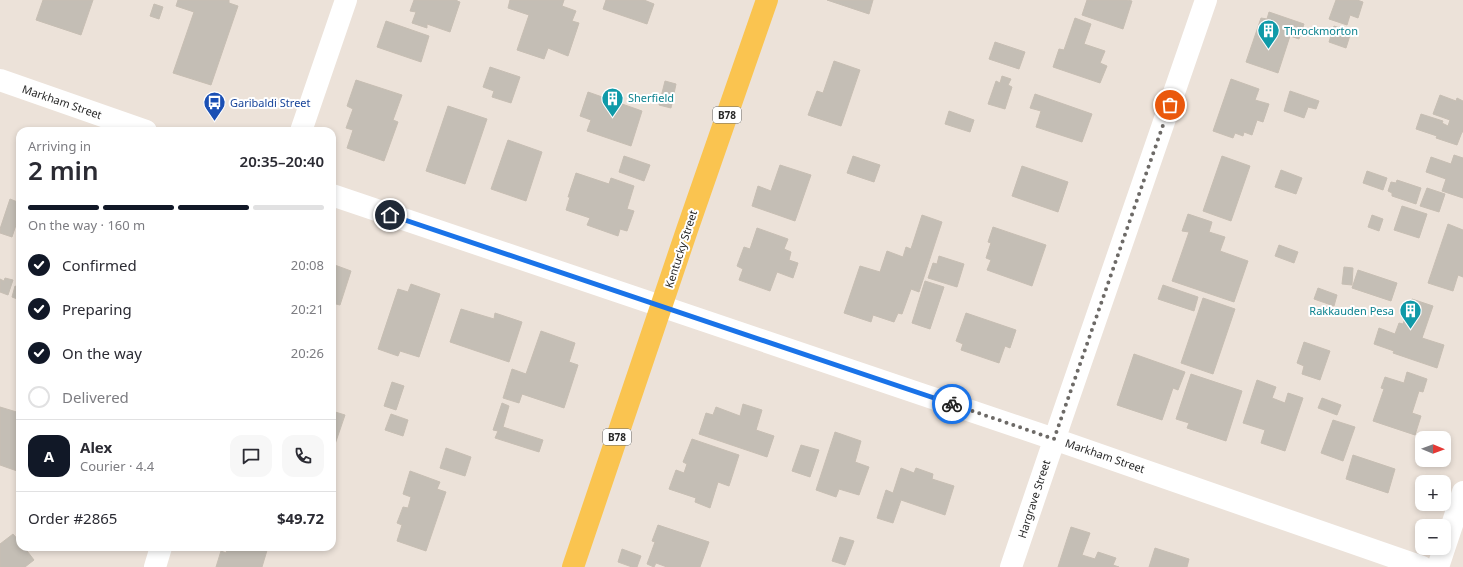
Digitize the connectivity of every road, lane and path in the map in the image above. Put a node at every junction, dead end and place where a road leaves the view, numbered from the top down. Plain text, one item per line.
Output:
1 (346, 0) edge
2 (767, 0) edge
3 (1206, 0) edge
4 (0, 80) edge
5 (135, 127) edge
6 (302, 127) edge
7 (336, 196) edge
8 (661, 307) junction
9 (1054, 439) junction
10 (1463, 492) edge
11 (160, 551) edge
12 (155, 567) edge
13 (573, 567) edge
14 (1011, 567) edge
15 (1422, 567) edge
16 (1438, 567) edge

1 - 6 street
2 - 8 main road, Kentucky Street / B78
3 - 9 street, Hargrave Street
4 - 5 street, Markham Street
7 - 8 street, Markham Street
8 - 9 street, Markham Street
8 - 13 main road, Kentucky Street / B78
9 - 14 street, Hargrave Street
9 - 15 street, Markham Street
10 - 16 street
11 - 12 street

